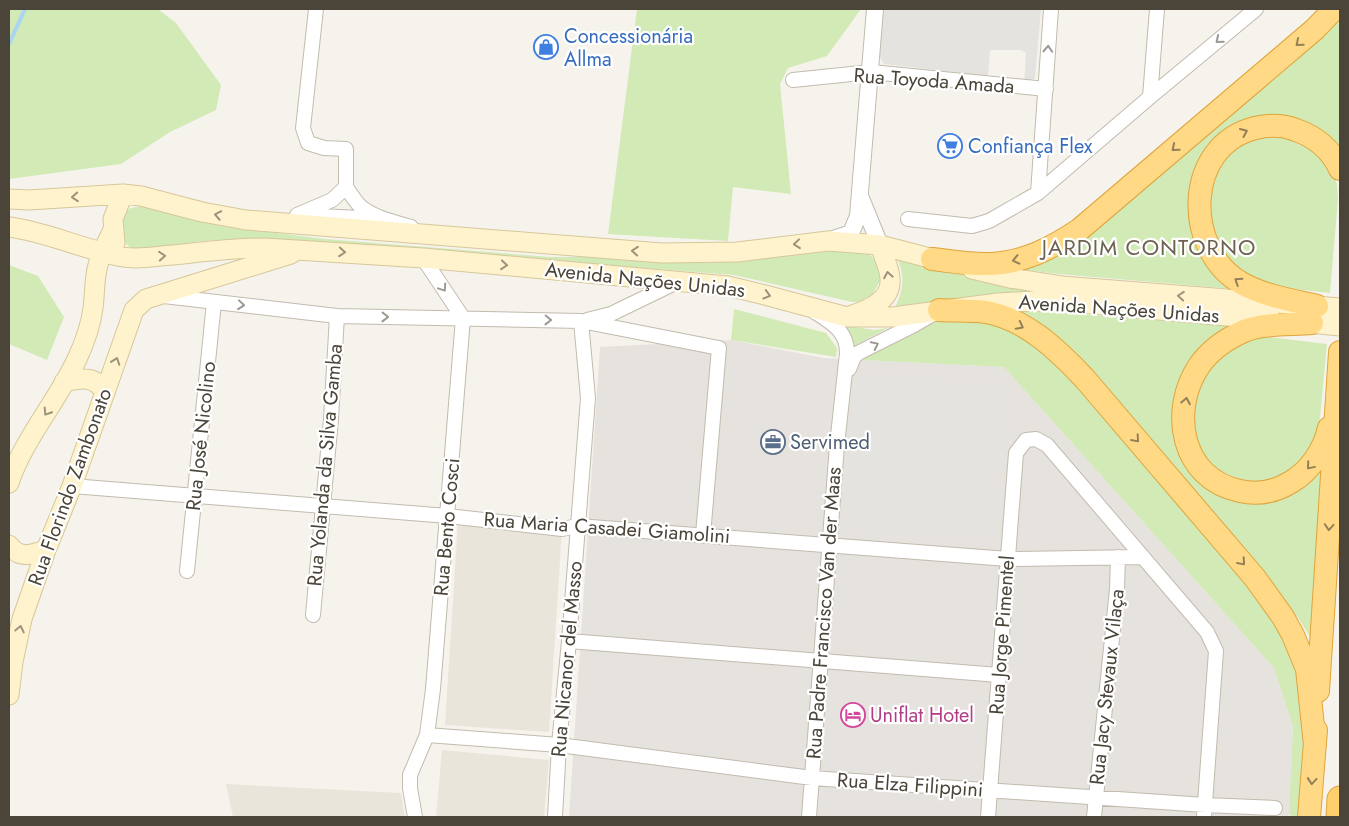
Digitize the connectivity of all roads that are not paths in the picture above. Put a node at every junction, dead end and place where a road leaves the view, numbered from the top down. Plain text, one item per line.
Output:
1 (316, 9) edge
2 (875, 9) edge
3 (1051, 9) edge
4 (1157, 9) edge
5 (1256, 9) edge
6 (1334, 9) edge
7 (871, 72) junction
8 (793, 80) dead end
9 (1046, 89) junction
10 (1150, 97) junction
11 (1340, 169) edge
12 (346, 187) junction
13 (1038, 193) junction
14 (123, 194) junction
15 (860, 195) junction
16 (9, 199) edge
17 (297, 215) junction
18 (908, 219) dead end
19 (246, 220) junction
20 (387, 220) junction
21 (9, 227) edge
22 (113, 230) junction
23 (441, 236) junction
24 (828, 241) junction
25 (880, 245) junction
26 (80, 246) junction
27 (304, 250) junction
28 (102, 252) junction
29 (124, 257) junction
30 (423, 258) junction
31 (932, 259) junction
32 (680, 281) junction
33 (158, 295) junction
34 (214, 302) junction
35 (806, 306) junction
36 (1340, 308) edge
37 (93, 309) junction
38 (940, 310) junction
39 (1314, 315) junction
40 (337, 316) junction
41 (463, 318) junction
42 (847, 318) junction
43 (581, 321) junction
44 (1340, 326) edge
45 (1339, 371) edge
46 (844, 379) junction
47 (64, 382) junction
48 (105, 393) junction
49 (9, 483) edge
50 (72, 486) junction
51 (196, 497) junction
52 (323, 507) junction
53 (448, 516) junction
54 (578, 526) junction
55 (703, 535) junction
56 (829, 544) junction
57 (9, 545) edge
58 (46, 550) junction
59 (1118, 557) junction
60 (1143, 557) junction
61 (1008, 559) junction
62 (187, 571) dead end
63 (313, 615) dead end
64 (569, 641) junction
65 (820, 661) junction
66 (999, 675) junction
67 (9, 695) edge
68 (426, 735) junction
69 (559, 745) junction
70 (1315, 745) junction
71 (812, 778) junction
72 (990, 791) junction
73 (1096, 798) junction
74 (1340, 799) edge
75 (1275, 808) dead end
76 (1205, 811) edge
77 (415, 817) edge
78 (555, 817) edge
79 (809, 817) edge
80 (988, 817) edge
81 (1094, 817) edge
82 (1309, 817) edge
83 (1338, 817) edge

1 - 12 street
2 - 7 street
9 -> 3 street
4 - 10 street
5 -> 10 street
6 -> 31 highway
7 - 8 street, Rua Toyoda Amada
7 - 9 street, Rua Toyoda Amada
7 - 15 street
9 - 13 street
10 - 13 street
39 -> 11 highway
12 - 17 street
12 - 20 street
13 - 18 street
14 -> 16 main road, Avenida Nações Unidas
19 -> 14 main road, Avenida Nações Unidas
14 - 22 main road, Rua Florindo Zambonato
15 - 24 street
15 - 25 street
17 - 19 street
17 - 20 street
19 - 23 main road, Avenida Nações Unidas
20 - 23 street
21 - 26 main road, Avenida Nações Unidas
22 - 28 main road, Rua Florindo Zambonato
22 - 29 main road
24 -> 23 main road, Avenida Nações Unidas
24 - 25 main road, Avenida Nações Unidas
25 - 31 main road, Avenida Nações Unidas
42 -> 25 main road
26 - 28 main road, Avenida Nações Unidas
26 - 37 main road
29 -> 27 main road, Avenida Nações Unidas
27 -> 30 main road, Avenida Nações Unidas
27 - 33 main road, Rua Florindo Zambonato
28 - 29 main road, Avenida Nações Unidas
28 - 37 main road, Rua Florindo Zambonato
30 -> 32 main road, Avenida Nações Unidas
30 -> 41 street
39 -> 31 main road, Avenida Nações Unidas
32 -> 35 main road, Avenida Nações Unidas
32 - 43 street
33 - 34 street
48 -> 33 main road, Rua Florindo Zambonato
34 -> 40 street
34 - 51 street, Rua José Nicolino
35 - 42 main road, Avenida Nações Unidas
35 - 46 street, Rua Padre Francisco Van der Maas
36 - 39 main road, Avenida Nações Unidas
37 - 47 main road, Rua Florindo Zambonato
38 - 39 main road, Avenida Nações Unidas
38 - 42 main road, Avenida Nações Unidas
46 -> 38 street, Rua Padre Francisco Van der Maas
38 -> 70 highway
39 - 44 main road, Avenida Nações Unidas
45 -> 39 highway
40 -> 41 street
40 - 52 street, Rua Yolanda da Silva Gamba
41 -> 43 street
41 - 53 street, Rua Bento Cosci
43 - 54 street, Rua Nicanor del Masso
43 - 55 street
45 -> 70 highway
46 - 56 street, Rua Padre Francisco Van der Maas
47 - 48 main road
47 -> 49 main road, Rua Florindo Zambonato
48 - 50 main road, Rua Florindo Zambonato
50 - 51 street, Rua Maria Casadei Giamolini
50 - 58 main road, Rua Florindo Zambonato
51 - 52 street, Rua Maria Casadei Giamolini
51 - 62 street, Rua José Nicolino
52 - 53 street, Rua Maria Casadei Giamolini
52 - 63 street, Rua Yolanda da Silva Gamba
53 - 54 street, Rua Maria Casadei Giamolini
53 - 68 street, Rua Bento Cosci
54 - 55 street, Rua Maria Casadei Giamolini
54 - 64 street, Rua Nicanor del Masso
55 - 56 street, Rua Maria Casadei Giamolini
56 - 61 street, Rua Maria Casadei Giamolini
56 - 65 street, Rua Padre Francisco Van der Maas
57 - 58 main road
67 -> 58 main road, Rua Florindo Zambonato
59 - 60 street, Rua Maria Casadei Giamolini
59 - 61 street, Rua Maria Casadei Giamolini
59 - 73 street, Rua Jacy Stevaux Vilaça
60 - 61 street, Rua Jorge Pimentel
60 - 76 street
61 - 66 street, Rua Jorge Pimentel
64 - 65 street
64 - 69 street, Rua Nicanor del Masso
65 - 66 street
65 - 71 street, Rua Padre Francisco Van der Maas
66 - 72 street, Rua Jorge Pimentel
68 - 69 street, Rua Elza Filippini
68 - 77 street, Rua Bento Cosci
69 - 71 street, Rua Elza Filippini
69 - 78 street, Rua Nicanor del Masso
70 -> 82 highway
71 - 72 street, Rua Elza Filippini
71 - 79 street, Rua Padre Francisco Van der Maas
72 - 73 street, Rua Elza Filippini
72 - 80 street, Rua Jorge Pimentel
73 - 76 street, Rua Elza Filippini
73 - 81 street, Rua Jacy Stevaux Vilaça
74 - 83 highway
75 - 76 street, Rua Elza Filippini

